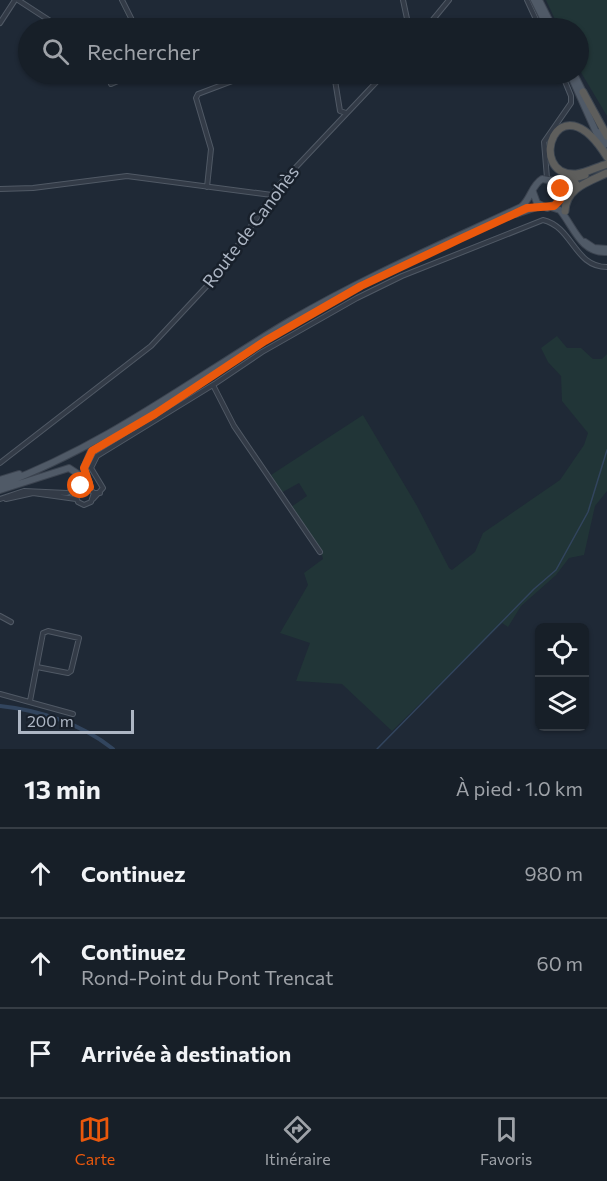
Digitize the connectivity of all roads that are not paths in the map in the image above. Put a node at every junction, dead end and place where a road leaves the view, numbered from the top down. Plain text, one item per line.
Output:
1 (17, 0) edge
2 (122, 0) edge
3 (404, 0) edge
4 (449, 0) edge
5 (527, 0) edge
6 (535, 1) edge
7 (45, 18) edge
8 (131, 18) edge
9 (408, 18) edge
10 (434, 18) edge
11 (535, 18) edge
12 (543, 18) edge
13 (546, 18) edge
14 (0, 22) edge
15 (223, 84) edge
16 (336, 84) edge
17 (374, 84) edge
18 (566, 84) edge
19 (575, 84) edge
20 (579, 84) edge
21 (583, 92) junction
22 (346, 113) junction
23 (607, 136) edge
24 (607, 144) edge
25 (607, 156) edge
26 (603, 170) edge
27 (547, 178) junction
28 (558, 183) junction
29 (207, 187) junction
30 (0, 189) edge
31 (533, 192) junction
32 (272, 195) junction
33 (561, 198) junction
34 (540, 206) junction
35 (550, 207) junction
36 (566, 211) junction
37 (607, 251) edge
38 (607, 267) edge
39 (213, 385) junction
40 (166, 405) junction
41 (91, 445) junction
42 (0, 463) edge
43 (0, 480) edge
44 (0, 488) edge
45 (77, 489) junction
46 (92, 493) junction
47 (0, 500) edge
48 (76, 500) junction
49 (320, 552) dead end
50 (0, 616) edge
51 (11, 622) dead end
52 (37, 668) junction
53 (0, 694) edge
54 (30, 701) junction
55 (73, 714) dead end

1 - 7 street
1 - 14 street
2 - 8 street
3 - 9 street
4 - 10 street
5 - 11 street
6 - 12 main road
6 - 13 main road
15 - 29 street
16 - 22 street
17 - 22 street, Route de Canohès
18 - 27 street
19 - 25 main road
20 - 21 main road
21 - 23 highway
21 - 24 main road
22 - 32 street, Route de Canohès
25 - 26 highway
26 - 28 highway
26 - 33 highway
26 - 36 highway
27 - 28 main road
27 - 31 main road
28 - 33 main road
29 - 30 street
29 - 32 street
31 - 34 main road
31 - 41 main road
32 - 42 street, Route de Canohès
33 - 35 main road
33 - 36 main road
34 - 35 main road
34 - 40 main road
35 - 37 main road
36 - 37 main road
38 - 39 street
39 - 46 street
39 - 49 street
40 - 44 main road
40 - 46 main road
41 - 43 main road
41 - 44 main road
44 - 45 main road
45 - 46 street
45 - 47 street
45 - 48 street
46 - 48 street
47 - 48 street
50 - 51 street
52 - 52 street
52 - 54 street
53 - 54 street
54 - 55 street

